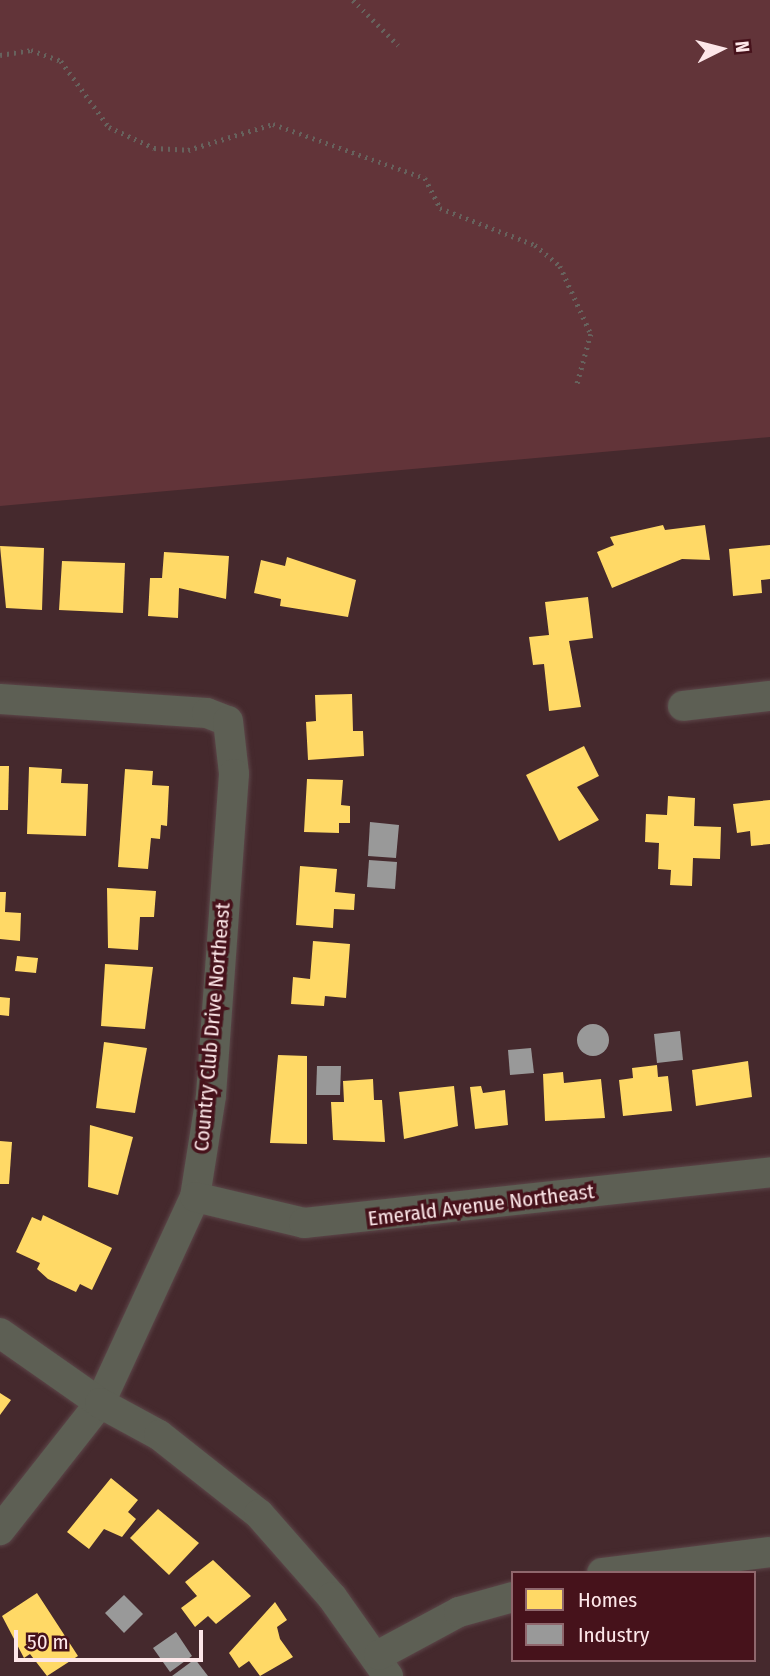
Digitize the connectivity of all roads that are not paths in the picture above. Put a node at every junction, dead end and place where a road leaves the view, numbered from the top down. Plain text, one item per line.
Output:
1 (770, 696) edge
2 (0, 699) edge
3 (683, 706) dead end
4 (770, 1172) edge
5 (195, 1197) junction
6 (0, 1333) edge
7 (100, 1403) junction
8 (0, 1530) edge
9 (770, 1552) edge
10 (618, 1571) edge
11 (511, 1598) edge
12 (383, 1666) edge

1 - 3 street
2 - 5 street, Country Club Drive Northeast
4 - 5 street, Emerald Avenue Northeast
5 - 7 street, Country Club Drive Northeast
6 - 7 street
7 - 8 street, Country Club Drive Northeast
7 - 12 street
9 - 10 street
11 - 12 street

